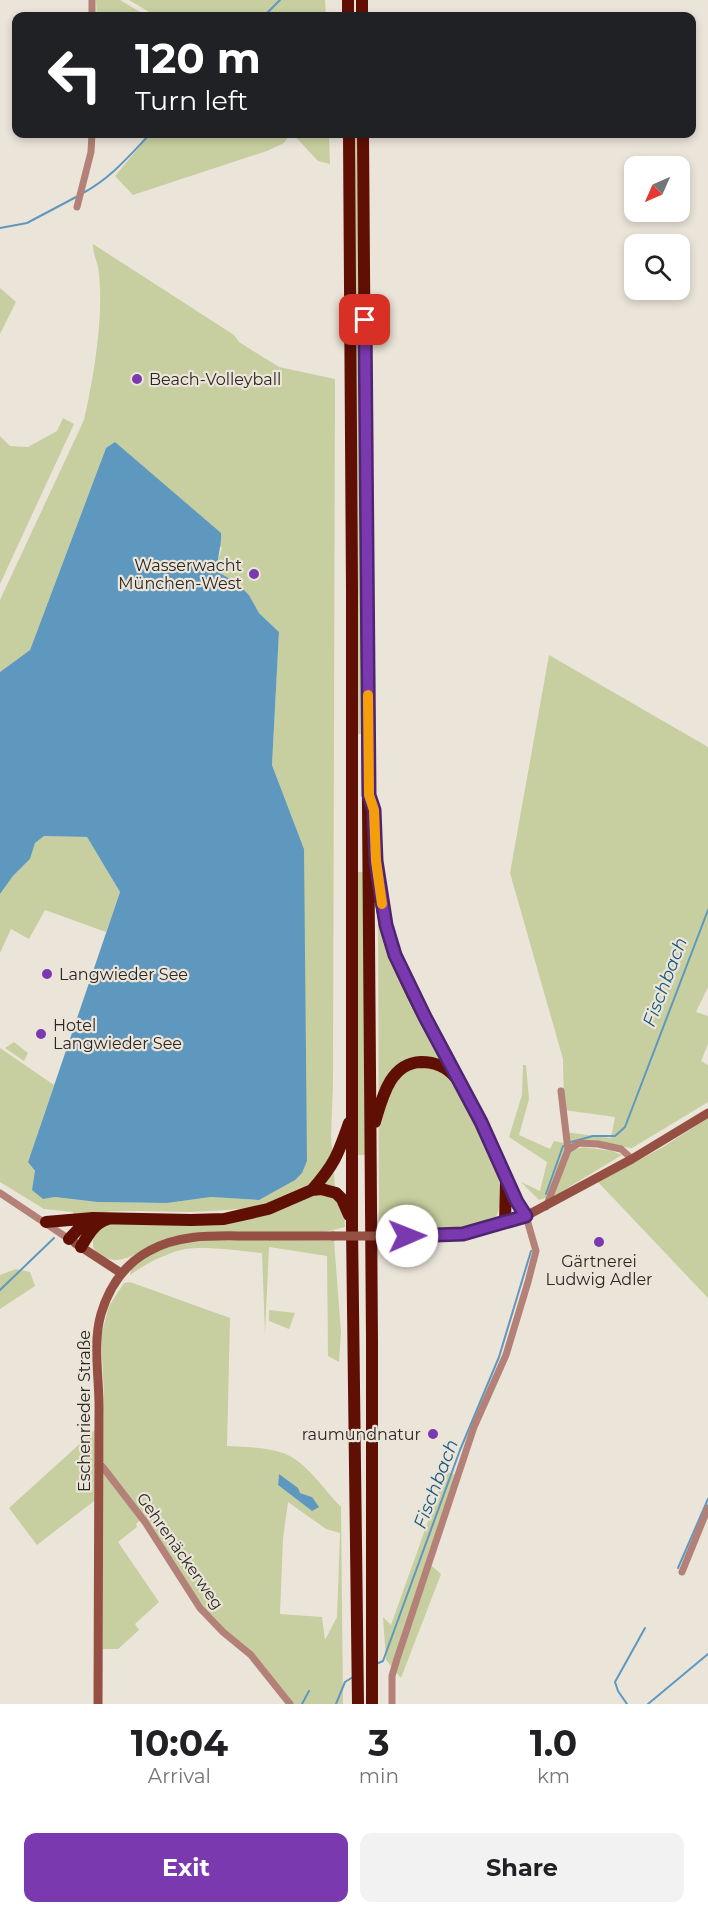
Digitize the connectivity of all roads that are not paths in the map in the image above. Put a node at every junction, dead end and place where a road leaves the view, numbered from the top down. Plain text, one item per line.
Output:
1 (92, 138) edge
2 (349, 138) edge
3 (363, 138) edge
4 (78, 203) dead end
5 (369, 795) junction
6 (460, 1082) junction
7 (561, 1091) dead end
8 (353, 1110) junction
9 (708, 1113) edge
10 (371, 1133) junction
11 (568, 1150) junction
12 (632, 1159) junction
13 (506, 1178) junction
14 (312, 1190) junction
15 (0, 1193) edge
16 (546, 1207) junction
17 (526, 1216) junction
18 (93, 1218) junction
19 (110, 1219) junction
20 (46, 1222) junction
21 (505, 1223) junction
22 (352, 1228) junction
23 (69, 1239) junction
24 (81, 1247) junction
25 (121, 1273) junction
26 (98, 1465) junction
27 (708, 1508) edge
28 (681, 1572) dead end
29 (98, 1704) edge
30 (290, 1704) edge
31 (358, 1704) edge
32 (372, 1704) edge
33 (392, 1704) edge

1 - 4 street
2 - 8 highway
3 - 5 highway
5 - 6 highway
5 - 10 highway
6 - 10 highway
6 - 13 highway
7 - 11 street
8 - 14 highway
8 - 22 highway
9 - 12 street
10 - 32 highway
11 - 12 street
11 - 16 street
12 - 16 street
13 - 17 highway
13 - 21 highway
14 - 19 highway
14 - 22 highway
15 - 20 street
16 - 17 street
17 - 21 street
17 - 33 street
18 - 19 highway
18 - 20 highway
18 - 23 highway
19 - 24 highway
20 - 23 street
21 - 25 street, Eschenrieder Straße, bridge
22 - 31 highway
23 - 24 street
24 - 25 street
25 - 26 street, Eschenrieder Straße
26 - 29 street, Eschenrieder Straße
26 - 30 street, Gehrenäckerweg
27 - 28 street

